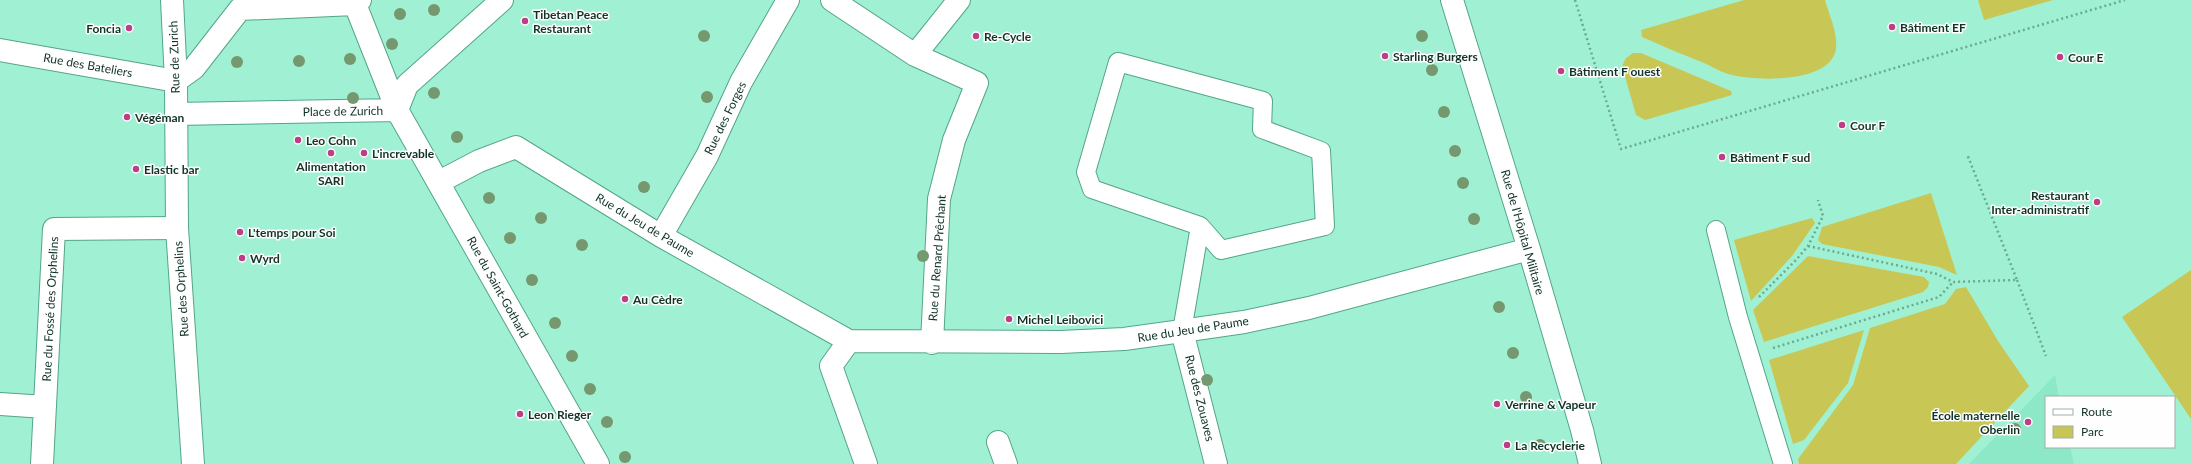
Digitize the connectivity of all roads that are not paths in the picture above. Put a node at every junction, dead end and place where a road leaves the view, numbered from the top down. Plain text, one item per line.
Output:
1 (172, 0) edge
2 (502, 0) edge
3 (788, 0) edge
4 (832, 0) edge
5 (959, 0) edge
6 (1452, 0) edge
7 (357, 2) edge
8 (0, 50) edge
9 (915, 55) junction
10 (176, 81) junction
11 (397, 110) junction
12 (176, 114) junction
13 (439, 182) junction
14 (1200, 226) junction
15 (177, 228) junction
16 (1716, 230) dead end
17 (661, 236) junction
18 (1529, 249) junction
19 (1182, 331) junction
20 (849, 341) junction
21 (932, 343) junction
22 (0, 404) edge
23 (45, 407) junction
24 (998, 442) dead end
25 (42, 464) edge
26 (193, 464) edge
27 (598, 464) edge
28 (866, 464) edge
29 (1006, 464) edge
30 (1216, 464) edge
31 (1590, 464) edge
32 (1783, 464) edge

1 - 10 street, Rue de Zurich
2 - 11 street
3 - 17 street, Rue des Forges
4 - 9 street, Rue du Renard Prêchant
5 - 9 street
6 - 18 street, Rue de l'Hôpital Militaire
7 - 10 street
7 - 11 street, Place de Zurich
8 - 10 street, Rue des Bateliers
9 - 21 street, Rue du Renard Prêchant
10 - 12 street, Rue de Zurich
11 - 12 street, Place de Zurich
11 - 13 street, Rue du Saint-Gothard
12 - 15 street, Rue des Orphelins
13 - 17 street, Rue du Jeu de Paume
13 - 27 street, Rue du Saint-Gothard
14 - 14 lane
14 - 19 lane
15 - 23 street, Rue du Fossé des Orphelins
15 - 26 street, Rue des Orphelins
16 - 32 lane
17 - 20 street, Rue du Jeu de Paume
18 - 19 street, Rue du Jeu de Paume
18 - 31 street, Rue de l'Hôpital Militaire
19 - 21 street, Rue du Jeu de Paume
19 - 30 street, Rue des Zouaves
20 - 21 street, Rue du Jeu de Paume
20 - 28 street
22 - 23 street
23 - 25 street, Rue du Fossé des Orphelins
24 - 29 street

